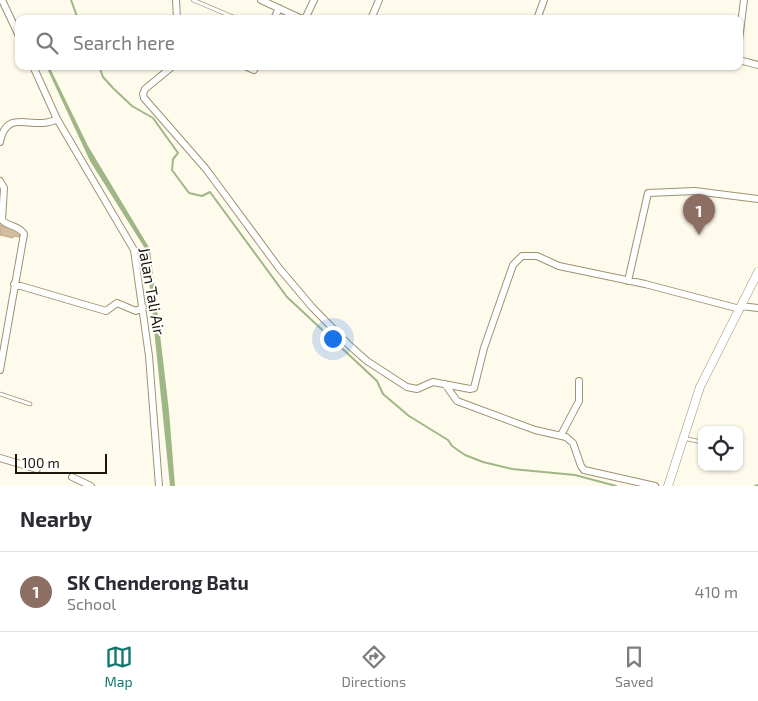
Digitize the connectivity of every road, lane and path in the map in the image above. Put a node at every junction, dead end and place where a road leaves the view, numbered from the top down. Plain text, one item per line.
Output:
1 (2, 0) edge
2 (176, 0) edge
3 (193, 0) edge
4 (261, 0) edge
5 (314, 0) edge
6 (379, 0) edge
7 (544, 0) edge
8 (744, 0) edge
9 (279, 8) junction
10 (177, 15) edge
11 (229, 15) edge
12 (276, 15) edge
13 (295, 15) edge
14 (306, 15) edge
15 (372, 15) edge
16 (538, 15) edge
17 (742, 15) edge
18 (15, 28) edge
19 (743, 61) edge
20 (758, 65) edge
21 (34, 70) edge
22 (167, 70) edge
23 (57, 119) junction
24 (0, 142) edge
25 (0, 181) edge
26 (758, 199) edge
27 (758, 272) edge
28 (628, 281) junction
29 (14, 284) junction
30 (143, 307) junction
31 (741, 307) junction
32 (758, 308) edge
33 (0, 370) edge
34 (579, 381) dead end
35 (444, 384) junction
36 (0, 394) edge
37 (30, 404) dead end
38 (561, 435) junction
39 (683, 438) junction
40 (698, 441) edge
41 (0, 458) edge
42 (37, 469) dead end
43 (72, 477) dead end
44 (92, 486) edge
45 (159, 486) edge
46 (655, 486) edge
47 (668, 486) edge

1 - 18 street
2 - 10 street
3 - 11 lane
4 - 9 street
5 - 14 street
6 - 15 street
7 - 16 street
8 - 17 street
9 - 12 street
9 - 13 street
19 - 20 street
21 - 23 street, Jalan Tali Air
22 - 35 street
23 - 24 street
23 - 30 street, Jalan Tali Air
25 - 29 street
26 - 28 street
27 - 31 street
28 - 31 street
28 - 35 street
29 - 30 street
29 - 33 street
30 - 45 street, Jalan Tali Air
31 - 32 street
31 - 39 street
34 - 38 street
35 - 38 street
36 - 37 lane
38 - 46 street
39 - 40 lane
39 - 47 street
41 - 42 street
43 - 44 street

